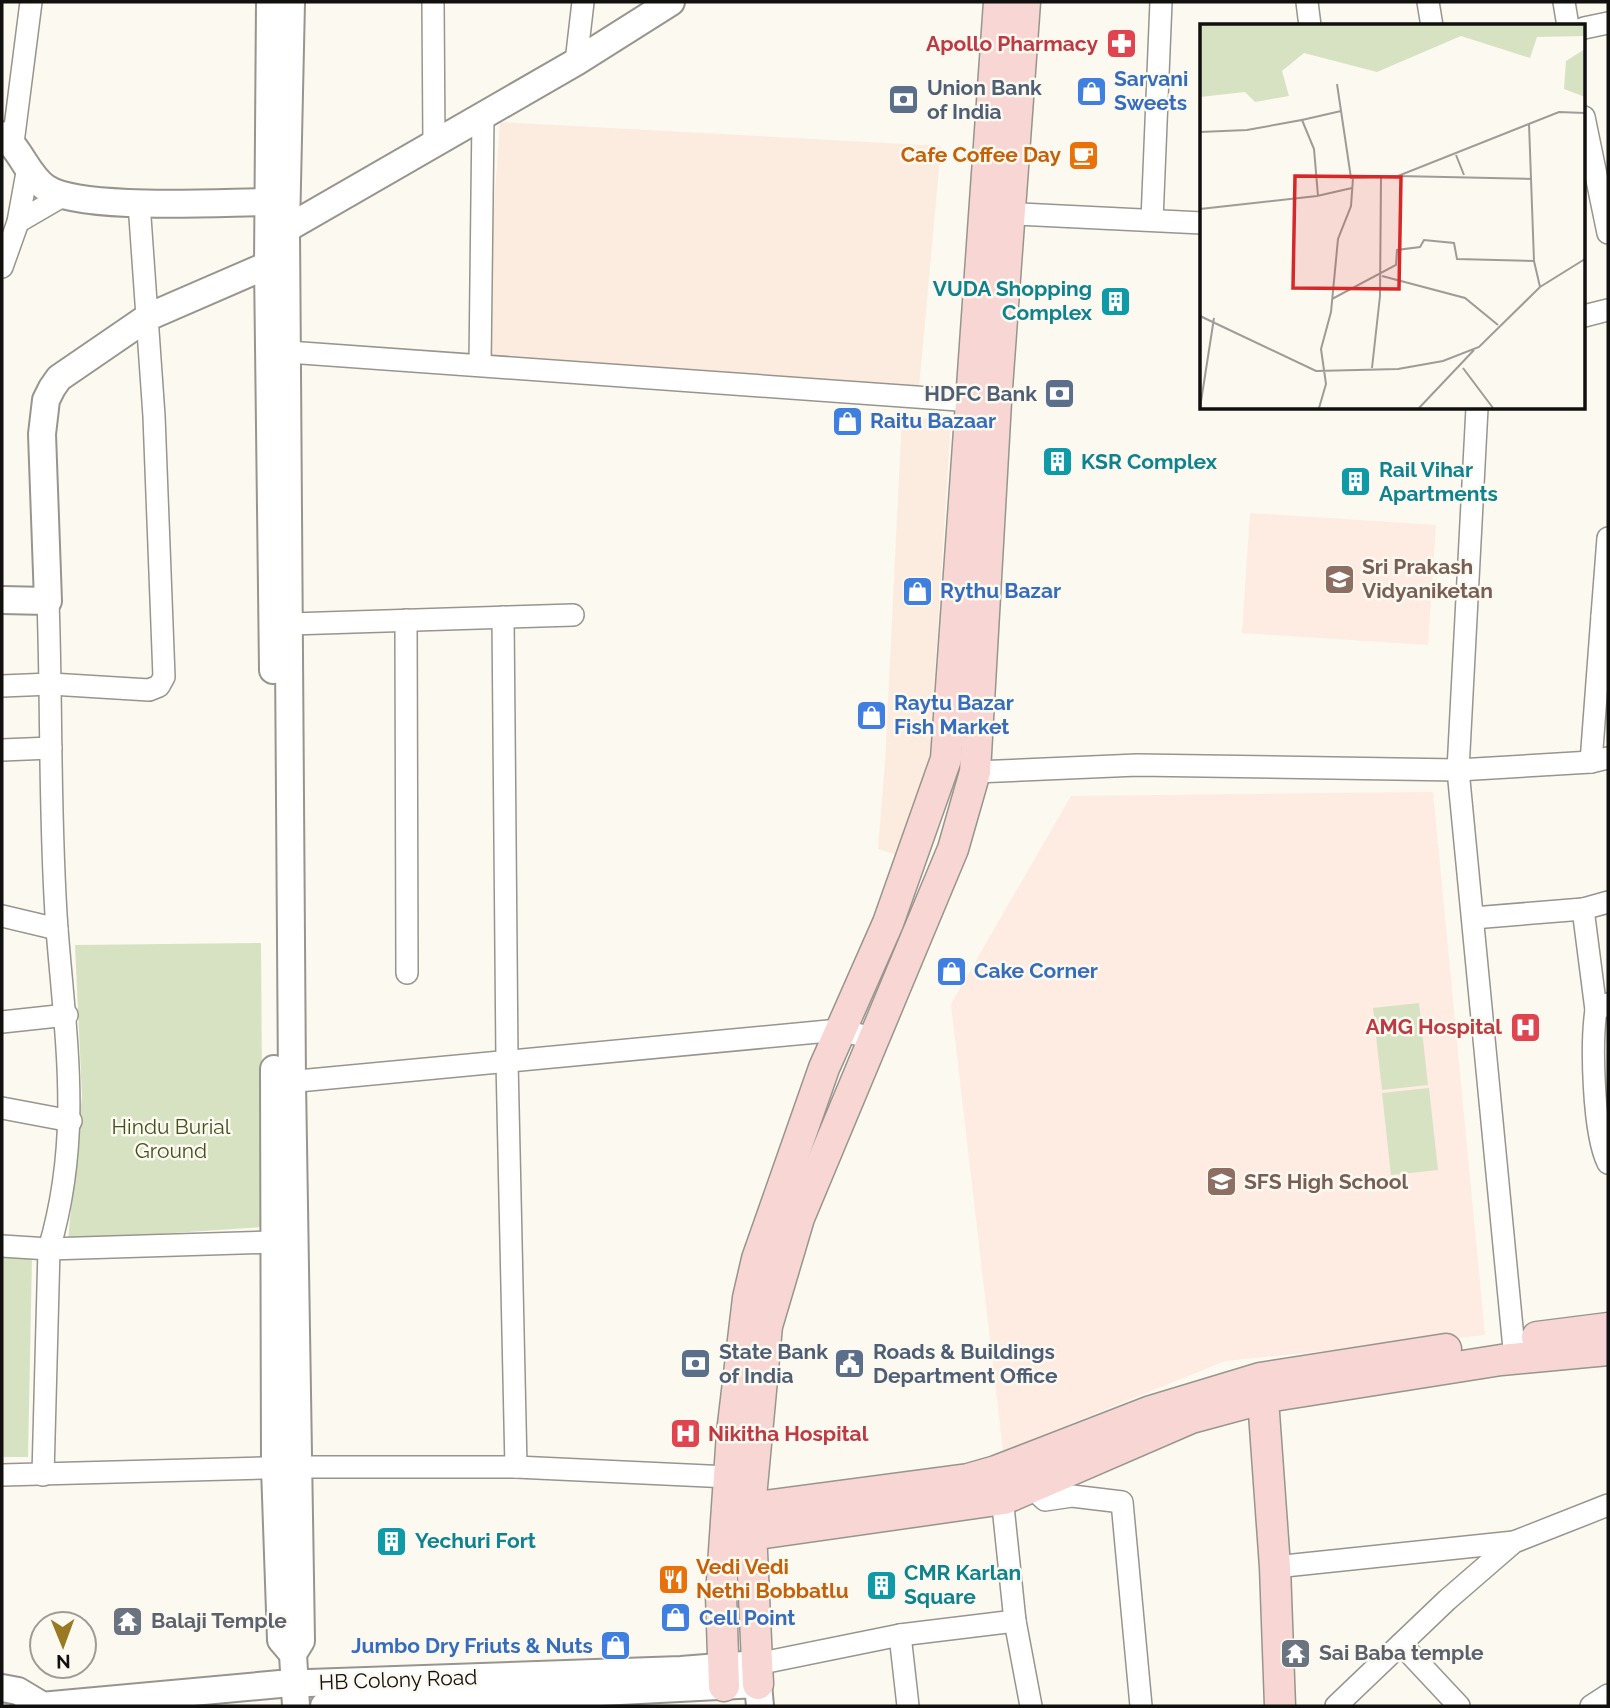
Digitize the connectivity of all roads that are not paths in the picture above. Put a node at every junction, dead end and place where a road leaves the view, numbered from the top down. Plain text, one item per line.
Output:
1 (31, 2) edge
2 (270, 2) edge
3 (292, 2) edge
4 (433, 2) edge
5 (583, 2) edge
6 (671, 2) edge
7 (999, 2) edge
8 (1025, 2) edge
9 (1161, 2) edge
10 (1307, 2) edge
11 (1428, 2) edge
12 (1564, 2) edge
13 (1608, 23) edge
14 (1310, 24) edge
15 (1432, 24) edge
16 (1568, 24) edge
17 (1586, 28) edge
18 (576, 62) junction
19 (483, 116) junction
20 (1586, 127) edge
21 (8, 139) edge
22 (434, 144) junction
23 (28, 167) junction
24 (1595, 172) edge
25 (61, 197) junction
26 (268, 202) junction
27 (139, 203) junction
28 (996, 213) junction
29 (1152, 220) junction
30 (18, 222) junction
31 (1200, 223) edge
32 (286, 229) junction
33 (1608, 233) edge
34 (268, 265) junction
35 (2, 267) edge
36 (1608, 310) edge
37 (1586, 316) edge
38 (148, 317) junction
39 (288, 352) junction
40 (480, 365) junction
41 (972, 401) junction
42 (1477, 410) edge
43 (1608, 538) edge
44 (2, 600) edge
45 (48, 601) junction
46 (573, 615) dead end
47 (1605, 615) edge
48 (503, 617) junction
49 (406, 620) junction
50 (291, 624) junction
51 (51, 684) junction
52 (2, 686) edge
53 (51, 748) junction
54 (2, 750) edge
55 (1600, 760) edge
56 (1458, 770) junction
57 (975, 772) junction
58 (1608, 902) edge
59 (1583, 909) junction
60 (2, 916) edge
61 (1473, 918) junction
62 (57, 929) junction
63 (407, 973) dead end
64 (1602, 1007) edge
65 (67, 1015) junction
66 (2, 1022) edge
67 (839, 1030) junction
68 (873, 1038) junction
69 (507, 1061) junction
70 (283, 1083) junction
71 (2, 1108) edge
72 (71, 1121) junction
73 (1608, 1163) edge
74 (274, 1242) junction
75 (2, 1246) edge
76 (49, 1250) junction
77 (1608, 1328) edge
78 (1513, 1350) junction
79 (1608, 1350) edge
80 (1261, 1388) junction
81 (516, 1467) junction
82 (287, 1468) junction
83 (2, 1475) edge
84 (43, 1475) junction
85 (729, 1477) junction
86 (1000, 1485) junction
87 (1031, 1487) junction
88 (1608, 1505) edge
89 (750, 1521) junction
90 (1514, 1542) junction
91 (1275, 1567) junction
92 (1015, 1621) junction
93 (900, 1635) junction
94 (1401, 1644) junction
95 (758, 1685) edge
96 (724, 1687) edge
97 (2, 1688) edge
98 (295, 1695) edge
99 (563, 1701) edge
100 (42, 1706) edge
101 (324, 1706) edge
102 (908, 1706) edge
103 (1031, 1706) edge
104 (1142, 1706) edge
105 (1280, 1706) edge
106 (1336, 1706) edge
107 (1459, 1706) edge

1 - 21 street
2 - 26 street
3 - 32 street
4 - 22 street
5 - 18 street
6 - 18 street
7 - 28 main road
8 - 28 main road
9 - 29 street
10 - 14 street
11 - 15 street
12 - 16 street
13 - 17 street
18 - 19 street
19 - 22 street
19 - 40 street
20 - 24 street
21 - 23 street
22 - 32 street
23 - 25 street
23 - 30 street
24 - 33 street
25 - 27 street
25 - 30 street
26 - 27 street
26 - 34 street
27 - 38 street
28 - 29 street
28 - 41 main road
28 - 57 main road
29 - 31 street
30 - 35 street
32 - 34 street
32 - 39 street
34 - 38 street
34 - 70 street
36 - 37 street
38 - 45 street
38 - 51 street
39 - 40 street
39 - 50 street
40 - 41 street
41 - 67 main road
42 - 56 street
43 - 47 street
44 - 45 street
45 - 51 street
46 - 48 street
47 - 55 street
48 - 49 street
48 - 69 street
49 - 50 street
49 - 63 street
50 - 70 street
51 - 52 street
51 - 53 street
53 - 54 street
53 - 62 street
55 - 56 street
56 - 57 street
56 - 61 street
57 - 68 main road
58 - 59 street
59 - 61 street
59 - 64 street
60 - 62 street
61 - 78 street
62 - 65 street
64 - 73 street
65 - 66 street
65 - 72 street
67 - 68 street
67 - 69 street
67 - 85 main road
68 - 89 main road
69 - 70 street
69 - 81 street
70 - 74 street
70 - 82 street
71 - 72 street
72 - 76 street
74 - 76 street
74 - 82 street
75 - 76 street
76 - 84 street
77 - 78 main road
78 - 79 main road
78 - 80 main road
80 - 86 main road
80 - 87 main road
80 - 91 main road
81 - 82 street
81 - 85 street
82 - 84 street
82 - 98 street
83 - 84 street
85 - 96 main road
86 - 87 main road
86 - 89 main road
86 - 92 street
87 - 104 street
88 - 90 street
89 - 95 main road
90 - 91 street
90 - 94 street
91 - 105 main road
92 - 93 street
92 - 103 street
93 - 95 street
93 - 102 street
94 - 106 street
94 - 107 street
95 - 96 street, HB Colony Road
96 - 98 street, HB Colony Road
96 - 99 street
97 - 100 street
98 - 100 street, HB Colony Road
99 - 101 street

